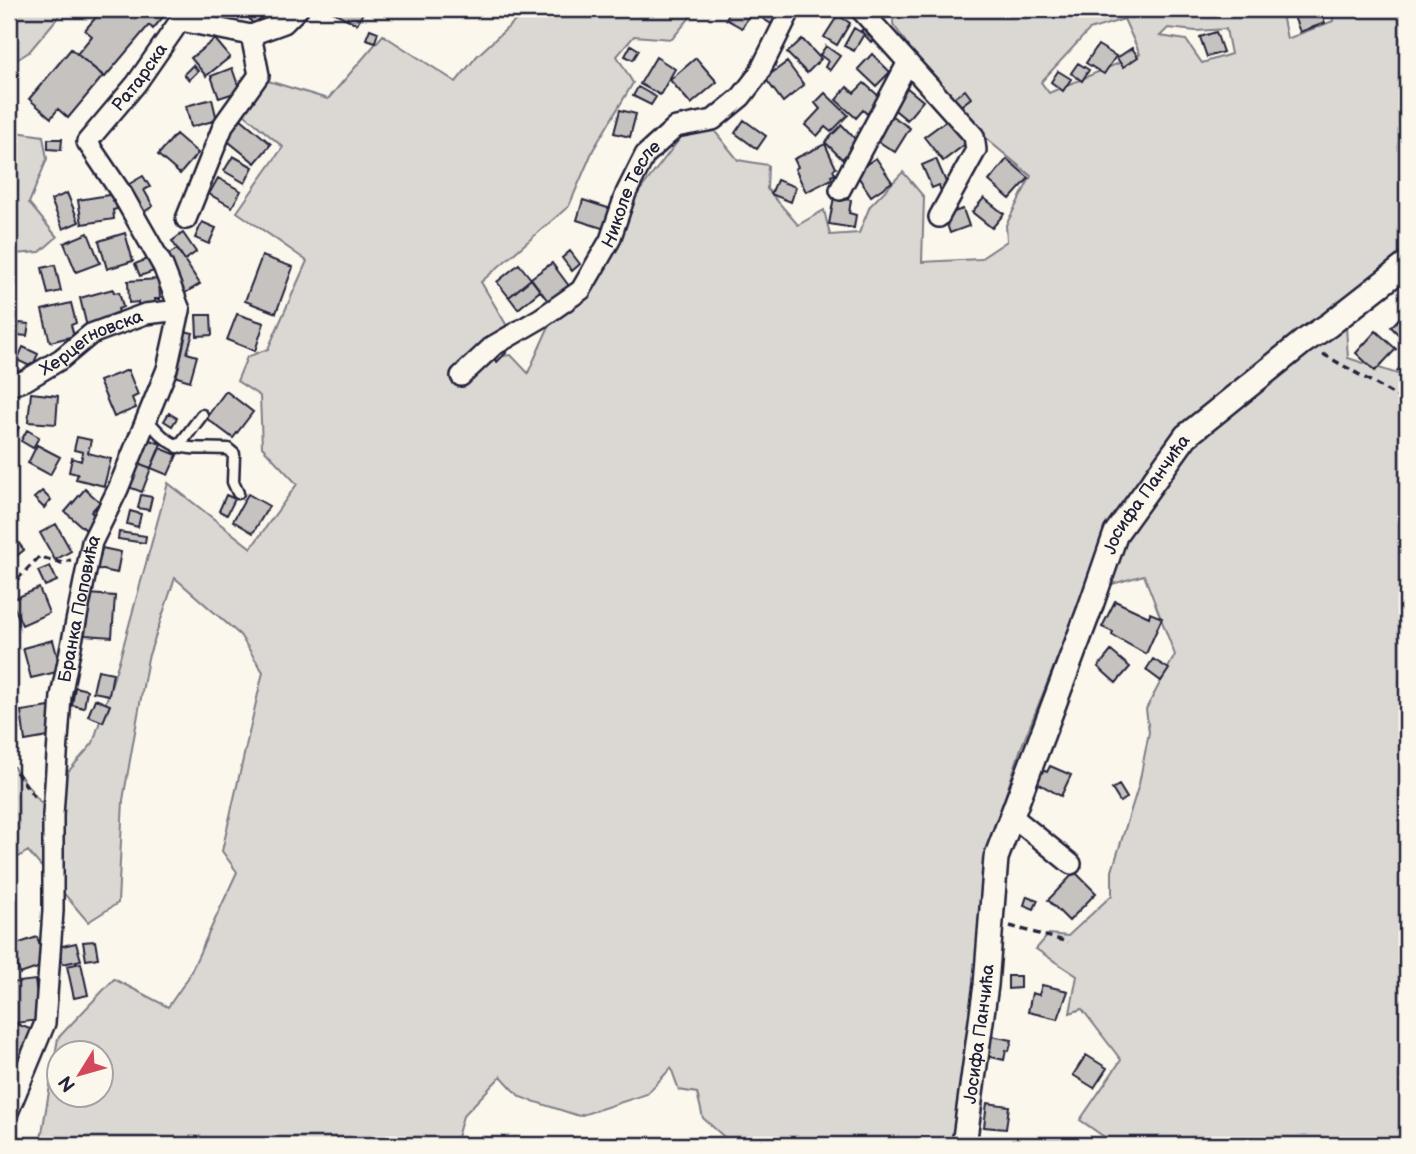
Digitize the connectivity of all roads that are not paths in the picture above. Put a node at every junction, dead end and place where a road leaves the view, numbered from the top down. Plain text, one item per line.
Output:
1 (298, 9) edge
2 (791, 9) edge
3 (860, 9) edge
4 (184, 15) edge
5 (251, 35) junction
6 (908, 64) junction
7 (840, 190) dead end
8 (939, 218) dead end
9 (186, 219) dead end
10 (1407, 264) edge
11 (180, 310) junction
12 (461, 376) dead end
13 (9, 386) edge
14 (202, 415) dead end
15 (146, 419) junction
16 (178, 447) junction
17 (238, 493) dead end
18 (1012, 816) junction
19 (1071, 864) dead end
20 (9, 1110) edge
21 (964, 1145) edge

1 - 5 street
2 - 12 street, Николе Тесле
3 - 6 street
4 - 5 street
4 - 11 street, Ратарска
5 - 9 street
6 - 7 street
6 - 8 street
10 - 18 street, Јосифа Панчића
11 - 13 street, Херцегновска
11 - 15 street, Бранка Поповића
14 - 16 lane
15 - 16 lane
15 - 20 street, Бранка Поповића
16 - 17 lane
18 - 19 street
18 - 21 street, Јосифа Панчића

